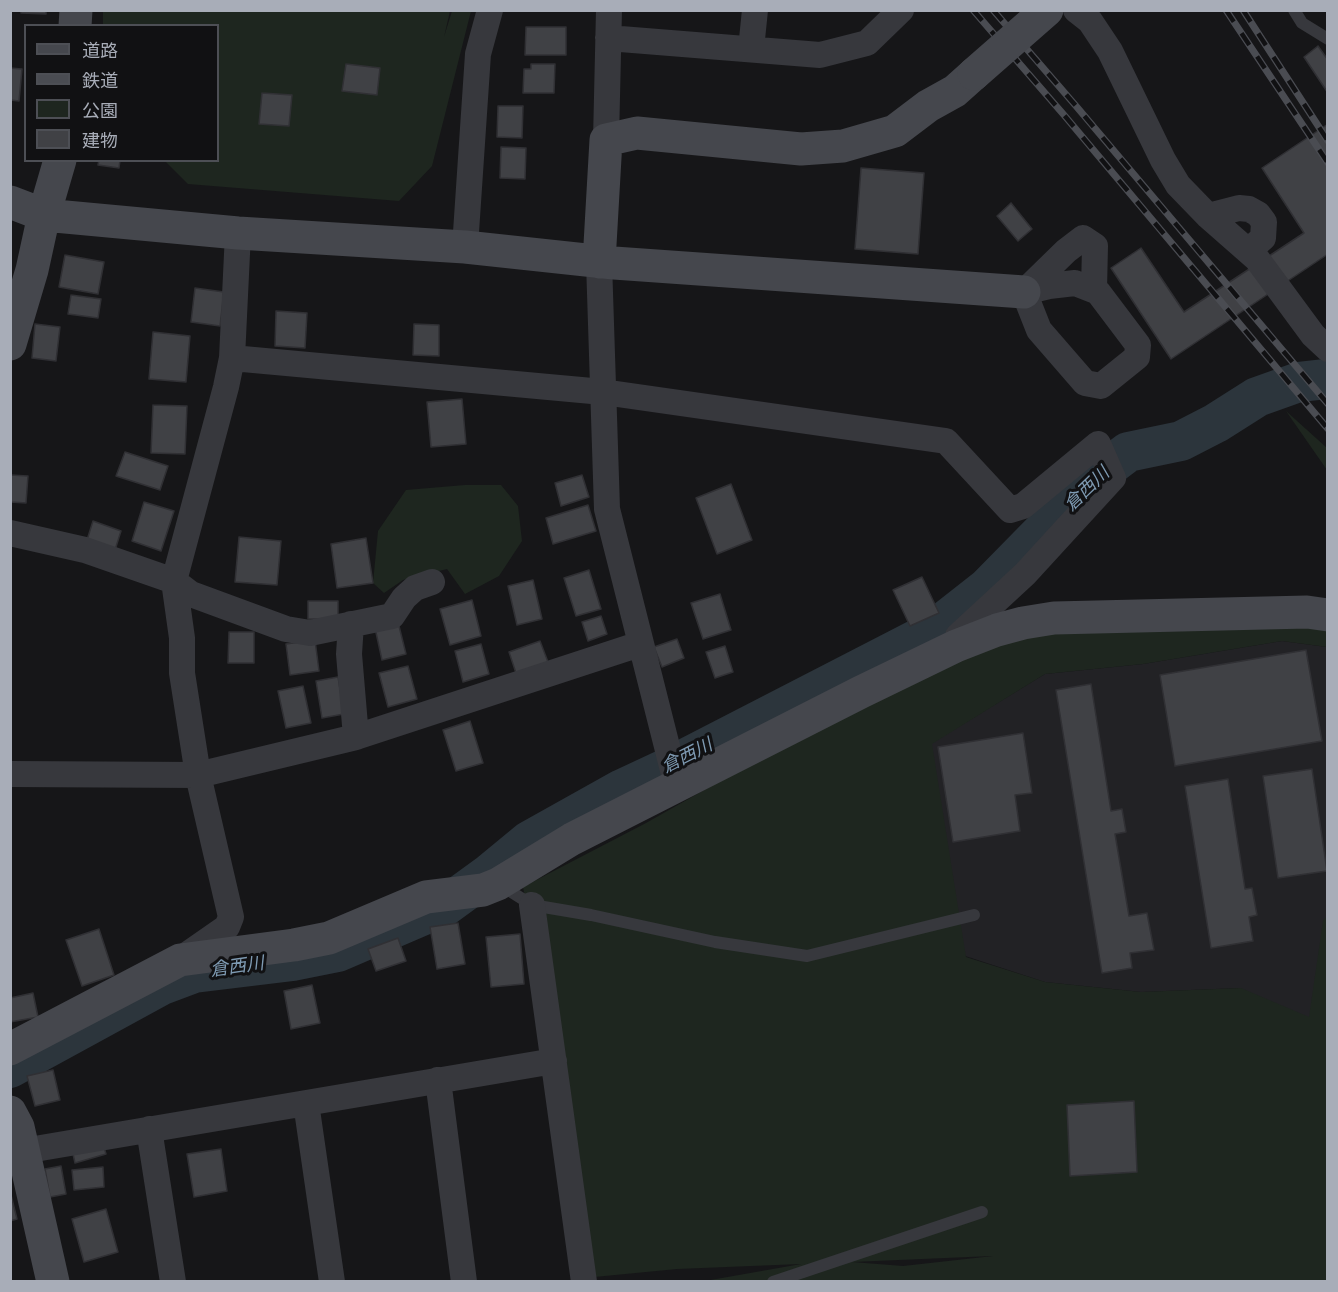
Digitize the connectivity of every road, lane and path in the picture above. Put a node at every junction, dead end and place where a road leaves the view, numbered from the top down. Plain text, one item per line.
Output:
1 (490, 10) edge
2 (609, 10) edge
3 (755, 10) edge
4 (901, 10) edge
5 (1047, 10) edge
6 (1076, 10) edge
7 (1294, 10) edge
8 (608, 38) junction
9 (1328, 39) edge
10 (751, 49) junction
11 (606, 140) junction
12 (59, 162) edge
13 (10, 202) edge
14 (44, 215) junction
15 (1208, 216) junction
16 (238, 232) junction
17 (465, 247) junction
18 (1248, 251) junction
19 (599, 262) junction
20 (1094, 290) junction
21 (1024, 292) junction
22 (10, 344) edge
23 (1328, 349) edge
24 (232, 358) junction
25 (603, 392) junction
26 (10, 533) edge
27 (174, 581) junction
28 (432, 582) dead end
29 (1328, 615) edge
30 (351, 624) junction
31 (640, 644) junction
32 (956, 646) junction
33 (356, 738) junction
34 (10, 774) edge
35 (198, 775) junction
36 (677, 786) junction
37 (498, 884) junction
38 (532, 905) junction
39 (974, 915) dead end
40 (180, 960) junction
41 (10, 1049) edge
42 (554, 1061) junction
43 (438, 1080) junction
44 (306, 1103) junction
45 (10, 1112) edge
46 (149, 1129) junction
47 (23, 1151) junction
48 (982, 1212) dead end
49 (53, 1281) edge
50 (173, 1281) edge
51 (332, 1281) edge
52 (464, 1281) edge
53 (584, 1281) edge
54 (773, 1281) edge

1 - 17 street
2 - 8 street
3 - 10 street
4 - 10 street
5 - 11 street, bridge
6 - 15 street
7 - 9 lane
8 - 10 street
8 - 11 street
11 - 19 street
12 - 14 street
13 - 14 street
14 - 16 street
14 - 22 street
15 - 18 street
15 - 18 street
16 - 17 street
16 - 24 street
17 - 19 street
18 - 23 street
19 - 21 street
19 - 25 street
20 - 21 street
20 - 21 street
20 - 21 street
24 - 25 street
24 - 27 street
25 - 31 street
25 - 32 street
26 - 27 street
27 - 30 street
27 - 35 street
28 - 30 street
29 - 32 street
30 - 33 street
31 - 33 street
31 - 36 street
32 - 36 street
33 - 35 street
34 - 35 street
35 - 40 street
36 - 37 street
37 - 38 lane
37 - 40 street
38 - 39 lane
38 - 42 street
40 - 41 street
42 - 43 street
42 - 53 street
43 - 44 street
43 - 52 street
44 - 46 street
44 - 51 street
45 - 47 street
46 - 47 street
46 - 50 street
47 - 49 street
48 - 54 lane

